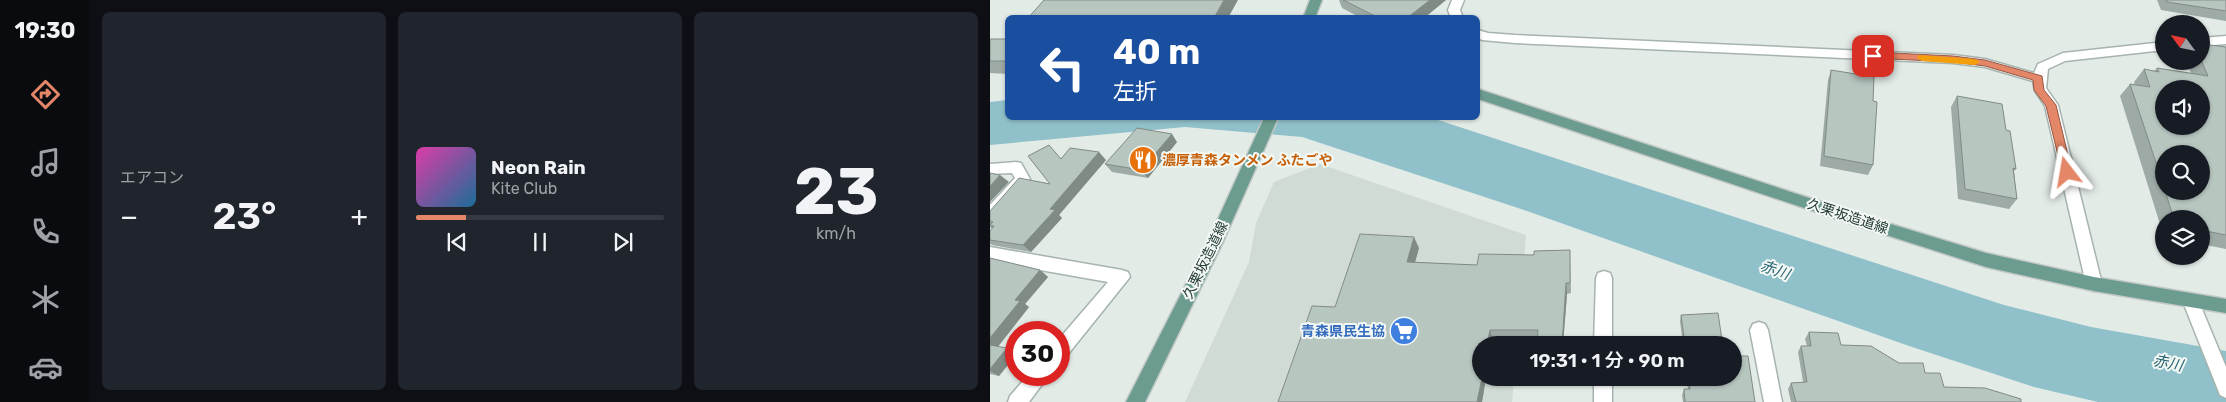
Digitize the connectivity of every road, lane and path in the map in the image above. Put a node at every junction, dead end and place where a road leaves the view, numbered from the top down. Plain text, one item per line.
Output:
1 (1316, 0) edge
2 (1458, 0) edge
3 (1310, 15) edge
4 (1456, 15) edge
5 (1480, 35) edge
6 (2226, 40) edge
7 (2210, 41) edge
8 (2155, 47) edge
9 (2038, 78) junction
10 (1480, 95) edge
11 (1271, 120) edge
12 (990, 169) edge
13 (990, 215) edge
14 (990, 254) edge
15 (1604, 278) dead end
16 (2094, 284) junction
17 (2191, 302) junction
18 (2226, 306) edge
19 (1759, 330) dead end
20 (1603, 336) edge
21 (1070, 339) edge
22 (1031, 386) edge
23 (1603, 386) edge
24 (2226, 389) edge
25 (1017, 402) edge
26 (1135, 402) edge
27 (1603, 402) edge
28 (1773, 402) edge

1 - 3 main road
2 - 4 street
5 - 9 street
6 - 7 street
8 - 9 street
9 - 16 street
10 - 16 main road, 久栗坂造道線
11 - 26 main road, 久栗坂造道線
12 - 13 street
14 - 21 street
15 - 20 street
16 - 17 main road, 久栗坂造道線
17 - 18 main road, 久栗坂造道線
17 - 24 street
19 - 28 street
22 - 25 street
23 - 27 street

